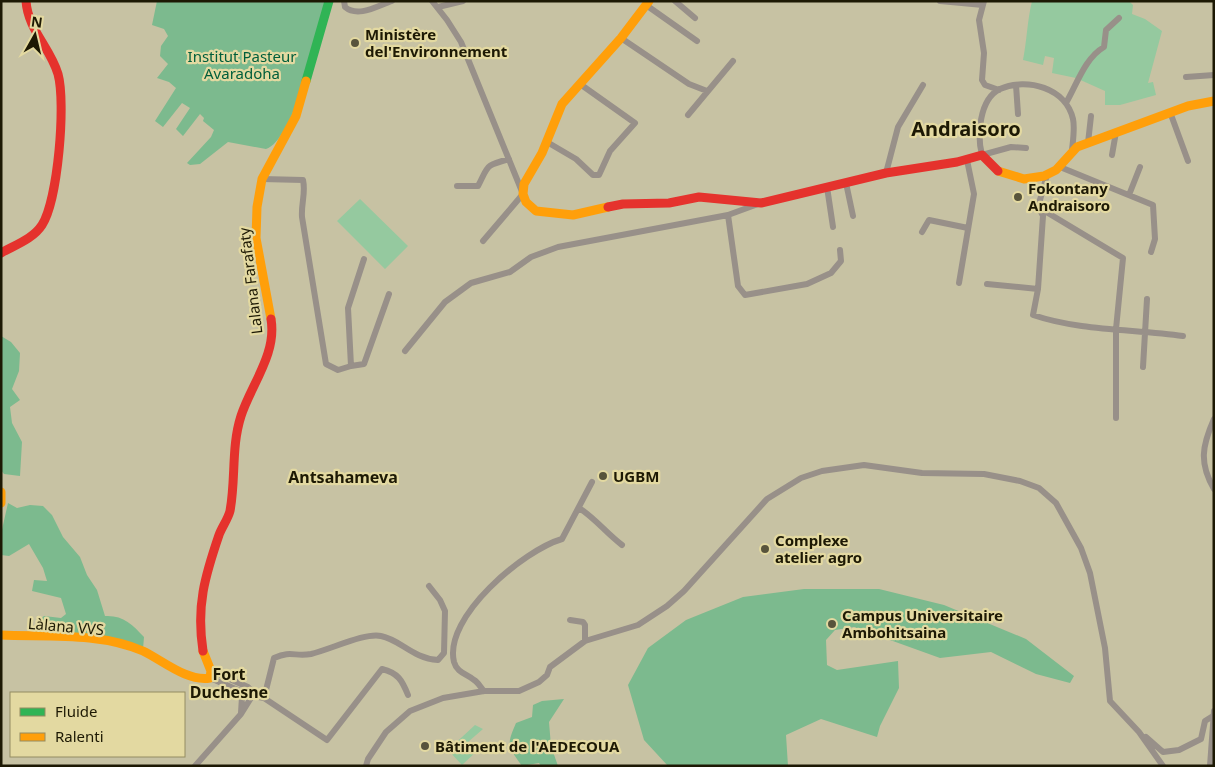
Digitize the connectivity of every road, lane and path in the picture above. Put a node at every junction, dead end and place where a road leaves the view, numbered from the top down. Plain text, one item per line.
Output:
1 (26, 1) edge
2 (329, 1) edge
3 (344, 1) edge
4 (392, 1) edge
5 (432, 1) edge
6 (463, 1) edge
7 (675, 1) edge
8 (940, 1) edge
9 (647, 3) edge
10 (983, 3) edge
11 (438, 7) junction
12 (695, 18) dead end
13 (1118, 18) dead end
14 (621, 38) junction
15 (697, 41) dead end
16 (733, 61) dead end
17 (1214, 76) edge
18 (1186, 77) dead end
19 (580, 84) junction
20 (923, 85) dead end
21 (1016, 85) junction
22 (999, 90) junction
23 (707, 91) junction
24 (1214, 101) edge
25 (1066, 103) junction
26 (1170, 112) junction
27 (1018, 114) dead end
28 (688, 115) dead end
29 (1091, 116) dead end
30 (1116, 132) junction
31 (547, 142) junction
32 (1088, 142) junction
33 (1026, 148) dead end
34 (1072, 150) junction
35 (982, 155) junction
36 (1112, 155) dead end
37 (509, 159) junction
38 (967, 160) junction
39 (1188, 161) dead end
40 (1060, 166) junction
41 (1140, 167) dead end
42 (886, 173) junction
43 (1047, 175) junction
44 (262, 179) junction
45 (846, 183) junction
46 (457, 186) dead end
47 (827, 187) junction
48 (523, 194) junction
49 (1129, 196) junction
50 (761, 203) junction
51 (1038, 207) junction
52 (728, 215) junction
53 (853, 216) dead end
54 (833, 227) dead end
55 (968, 228) junction
56 (922, 232) dead end
57 (483, 241) dead end
58 (840, 250) dead end
59 (1150, 252) dead end
60 (1, 254) edge
61 (364, 259) dead end
62 (959, 283) dead end
63 (987, 284) dead end
64 (1038, 289) junction
65 (389, 294) dead end
66 (1147, 299) dead end
67 (1116, 329) junction
68 (1143, 330) junction
69 (1183, 336) dead end
70 (406, 351) dead end
71 (351, 366) junction
72 (1142, 367) dead end
73 (1116, 418) dead end
74 (1214, 419) edge
75 (592, 482) dead end
76 (1214, 489) edge
77 (1, 492) edge
78 (1, 503) edge
79 (579, 508) junction
80 (622, 545) dead end
81 (429, 586) dead end
82 (570, 620) dead end
83 (1, 635) edge
84 (586, 641) junction
85 (211, 674) junction
86 (236, 689) junction
87 (484, 691) junction
88 (408, 695) dead end
89 (252, 696) junction
90 (264, 698) junction
91 (241, 714) junction
92 (1213, 714) edge
93 (1139, 732) junction
94 (195, 766) edge
95 (366, 766) edge
96 (1163, 766) edge
97 (1210, 766) edge

1 - 60 street
2 - 44 street, Lalana Farafaty
3 - 4 street
5 - 11 street
6 - 11 street
7 - 12 street
8 - 10 street
9 - 14 street
9 - 15 street
10 - 22 street
11 - 37 street
13 - 25 street
14 - 19 street
14 - 23 street
16 - 23 street
17 - 18 street
19 - 31 street
19 - 31 street
20 - 42 street
21 - 22 street
21 - 25 street
21 - 27 street
22 - 35 street
23 - 28 street
24 - 26 street
25 - 34 street
26 - 30 street
26 - 39 street
29 - 32 street
30 - 32 street
30 - 36 street
31 - 48 street
32 - 34 street
33 - 35 street
34 - 40 street
35 - 38 street
35 - 43 street
37 - 46 street
37 - 48 street
38 - 42 street
38 - 55 street
40 - 43 street
40 - 49 street
41 - 49 street
42 - 45 street
43 - 51 street
44 - 71 street
44 - 85 street, Lalana Farafaty
45 - 47 street
45 - 53 street
47 - 50 street
47 - 54 street
48 - 50 street
48 - 57 street
49 - 59 street
50 - 52 street
51 - 64 street
51 - 67 street
52 - 58 street
52 - 70 street
55 - 56 street
55 - 62 street
61 - 71 street
63 - 64 street
64 - 67 street
65 - 71 street
66 - 68 street
67 - 68 street
67 - 73 street
68 - 69 street
68 - 72 street
74 - 76 street
75 - 79 street
77 - 78 street
79 - 80 street
79 - 87 street
81 - 90 street
82 - 84 street
83 - 85 street, Làlana VVS
84 - 87 street
84 - 93 street
85 - 86 street
85 - 89 street
86 - 89 street
86 - 91 street
87 - 95 street
88 - 90 street
89 - 90 street
89 - 91 street
91 - 94 street
92 - 93 street
92 - 97 street
93 - 96 street

